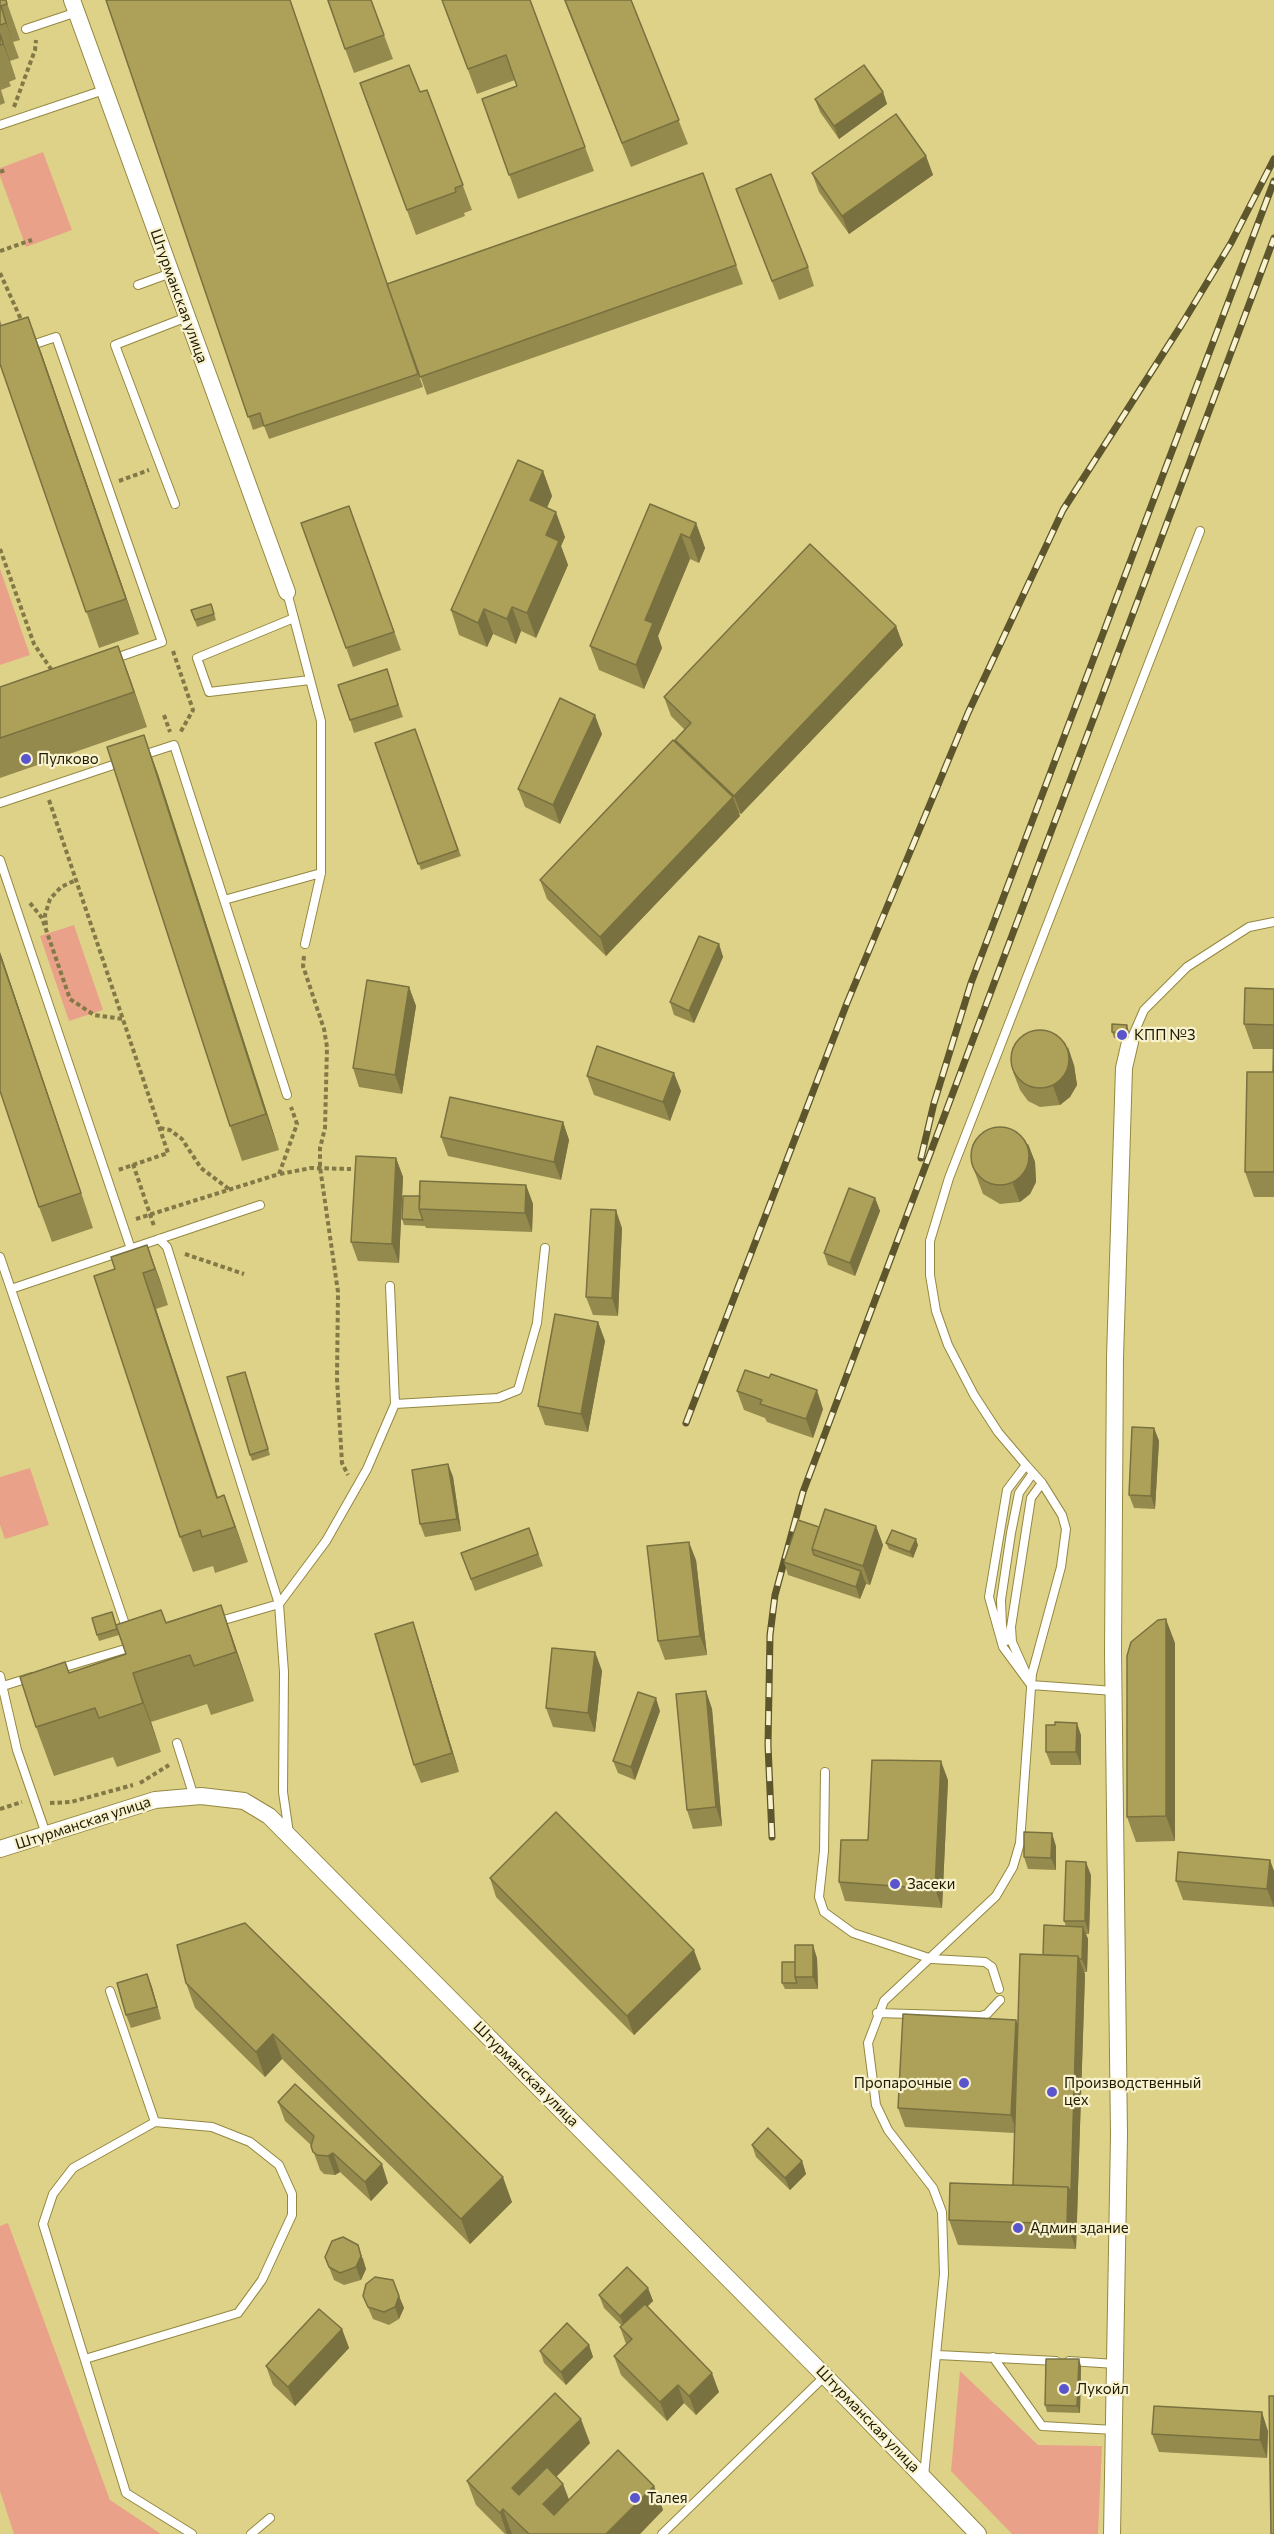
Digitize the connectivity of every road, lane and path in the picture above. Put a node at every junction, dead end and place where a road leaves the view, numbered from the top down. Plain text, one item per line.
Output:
1 (74, 6) edge
2 (36, 25) junction
3 (26, 29) dead end
4 (104, 90) junction
5 (4, 123) edge
6 (32, 240) dead end
7 (0, 251) edge
8 (0, 273) edge
9 (171, 273) junction
10 (138, 285) dead end
11 (187, 317) junction
12 (33, 345) junction
13 (22, 349) edge
14 (161, 465) junction
15 (107, 485) junction
16 (175, 504) dead end
17 (1200, 531) dead end
18 (0, 549) edge
19 (287, 592) joint
20 (294, 618) junction
21 (162, 642) junction
22 (100, 664) edge
23 (56, 676) edge
24 (310, 680) junction
25 (174, 744) junction
26 (45, 788) junction
27 (0, 803) edge
28 (0, 860) edge
29 (321, 873) junction
30 (76, 880) junction
31 (224, 900) junction
32 (1274, 922) edge
33 (305, 944) joint
34 (123, 1019) junction
35 (1130, 1042) joint
36 (287, 1095) joint
37 (160, 1128) junction
38 (133, 1164) junction
39 (320, 1167) junction
40 (351, 1169) dead end
41 (106, 1174) junction
42 (279, 1174) junction
43 (230, 1189) junction
44 (260, 1205) dead end
45 (150, 1214) junction
46 (128, 1221) dead end
47 (159, 1239) junction
48 (167, 1247) junction
49 (545, 1248) dead end
50 (131, 1249) junction
51 (0, 1257) edge
52 (244, 1274) dead end
53 (390, 1286) dead end
54 (11, 1289) junction
55 (395, 1404) junction
56 (1026, 1466) junction
57 (1033, 1473) junction
58 (1042, 1483) junction
59 (356, 1488) junction
60 (279, 1604) junction
61 (212, 1624) edge
62 (144, 1644) edge
63 (133, 1647) junction
64 (0, 1676) edge
65 (1031, 1685) junction
66 (3, 1686) junction
67 (1114, 1691) junction
68 (177, 1743) dead end
69 (180, 1754) junction
70 (825, 1772) dead end
71 (194, 1797) junction
72 (34, 1798) junction
73 (0, 1809) edge
74 (46, 1834) junction
75 (289, 1834) junction
76 (0, 1849) edge
77 (932, 1959) junction
78 (999, 1989) dead end
79 (110, 1991) dead end
80 (1000, 2000) dead end
81 (877, 2013) junction
82 (155, 2122) junction
83 (938, 2355) junction
84 (993, 2357) junction
85 (84, 2359) junction
86 (1117, 2364) junction
87 (825, 2376) junction
88 (1115, 2430) junction
89 (924, 2477) junction
90 (270, 2518) dead end
91 (192, 2534) edge
92 (251, 2534) edge
93 (662, 2534) edge
94 (978, 2534) edge
95 (1112, 2534) edge

1 - 2 lane
1 - 4 street, Штурманская улица
2 - 3 lane
2 - 5 path
4 - 5 lane
4 - 9 street, Штурманская улица
6 - 7 path
8 - 12 path
9 - 10 lane
9 - 11 street, Штурманская улица
11 - 14 lane
11 - 19 street, Штурманская улица
12 - 13 lane
12 - 15 lane
14 - 15 path
14 - 16 lane
15 - 21 lane
17 - 56 lane
18 - 23 path
19 - 20 lane
20 - 24 lane
20 - 24 lane
21 - 22 lane
21 - 25 path
24 - 29 lane
25 - 26 lane
25 - 31 lane
26 - 27 lane
26 - 30 path
28 - 41 lane
29 - 31 lane
29 - 33 lane
30 - 34 path
30 - 34 path
31 - 36 lane
32 - 35 lane
33 - 39 path
34 - 37 path
35 - 67 street
36 - 42 path
37 - 38 path
37 - 43 path
38 - 41 path
38 - 45 path
39 - 40 path
39 - 42 path
39 - 59 path
41 - 50 lane
42 - 43 path
43 - 45 path
44 - 47 lane
45 - 46 path
45 - 47 path
47 - 48 lane
47 - 50 lane
48 - 52 path
48 - 60 lane
49 - 55 lane
50 - 54 lane
51 - 54 lane
53 - 55 lane
54 - 63 lane
55 - 59 lane
56 - 57 lane
56 - 65 lane
57 - 58 lane
57 - 65 lane
58 - 65 lane
58 - 65 lane
59 - 60 lane
60 - 61 lane
60 - 75 lane
62 - 63 lane
63 - 66 lane
64 - 66 lane
65 - 67 lane
65 - 77 lane
66 - 72 lane
67 - 86 street
68 - 69 lane
69 - 71 lane
69 - 72 path
70 - 77 lane
71 - 74 street, Штурманская улица
71 - 75 street, Штурманская улица
72 - 73 path
72 - 74 lane
74 - 76 street, Штурманская улица
75 - 87 street, Штурманская улица
77 - 78 lane
77 - 81 lane
79 - 82 lane
80 - 81 lane
81 - 83 lane
82 - 85 lane
82 - 85 lane
83 - 84 lane
83 - 89 lane
84 - 86 lane
84 - 88 lane
85 - 91 lane
86 - 88 street
87 - 89 street, Штурманская улица
87 - 93 lane
88 - 95 street
89 - 94 street, Штурманская улица
90 - 92 lane

